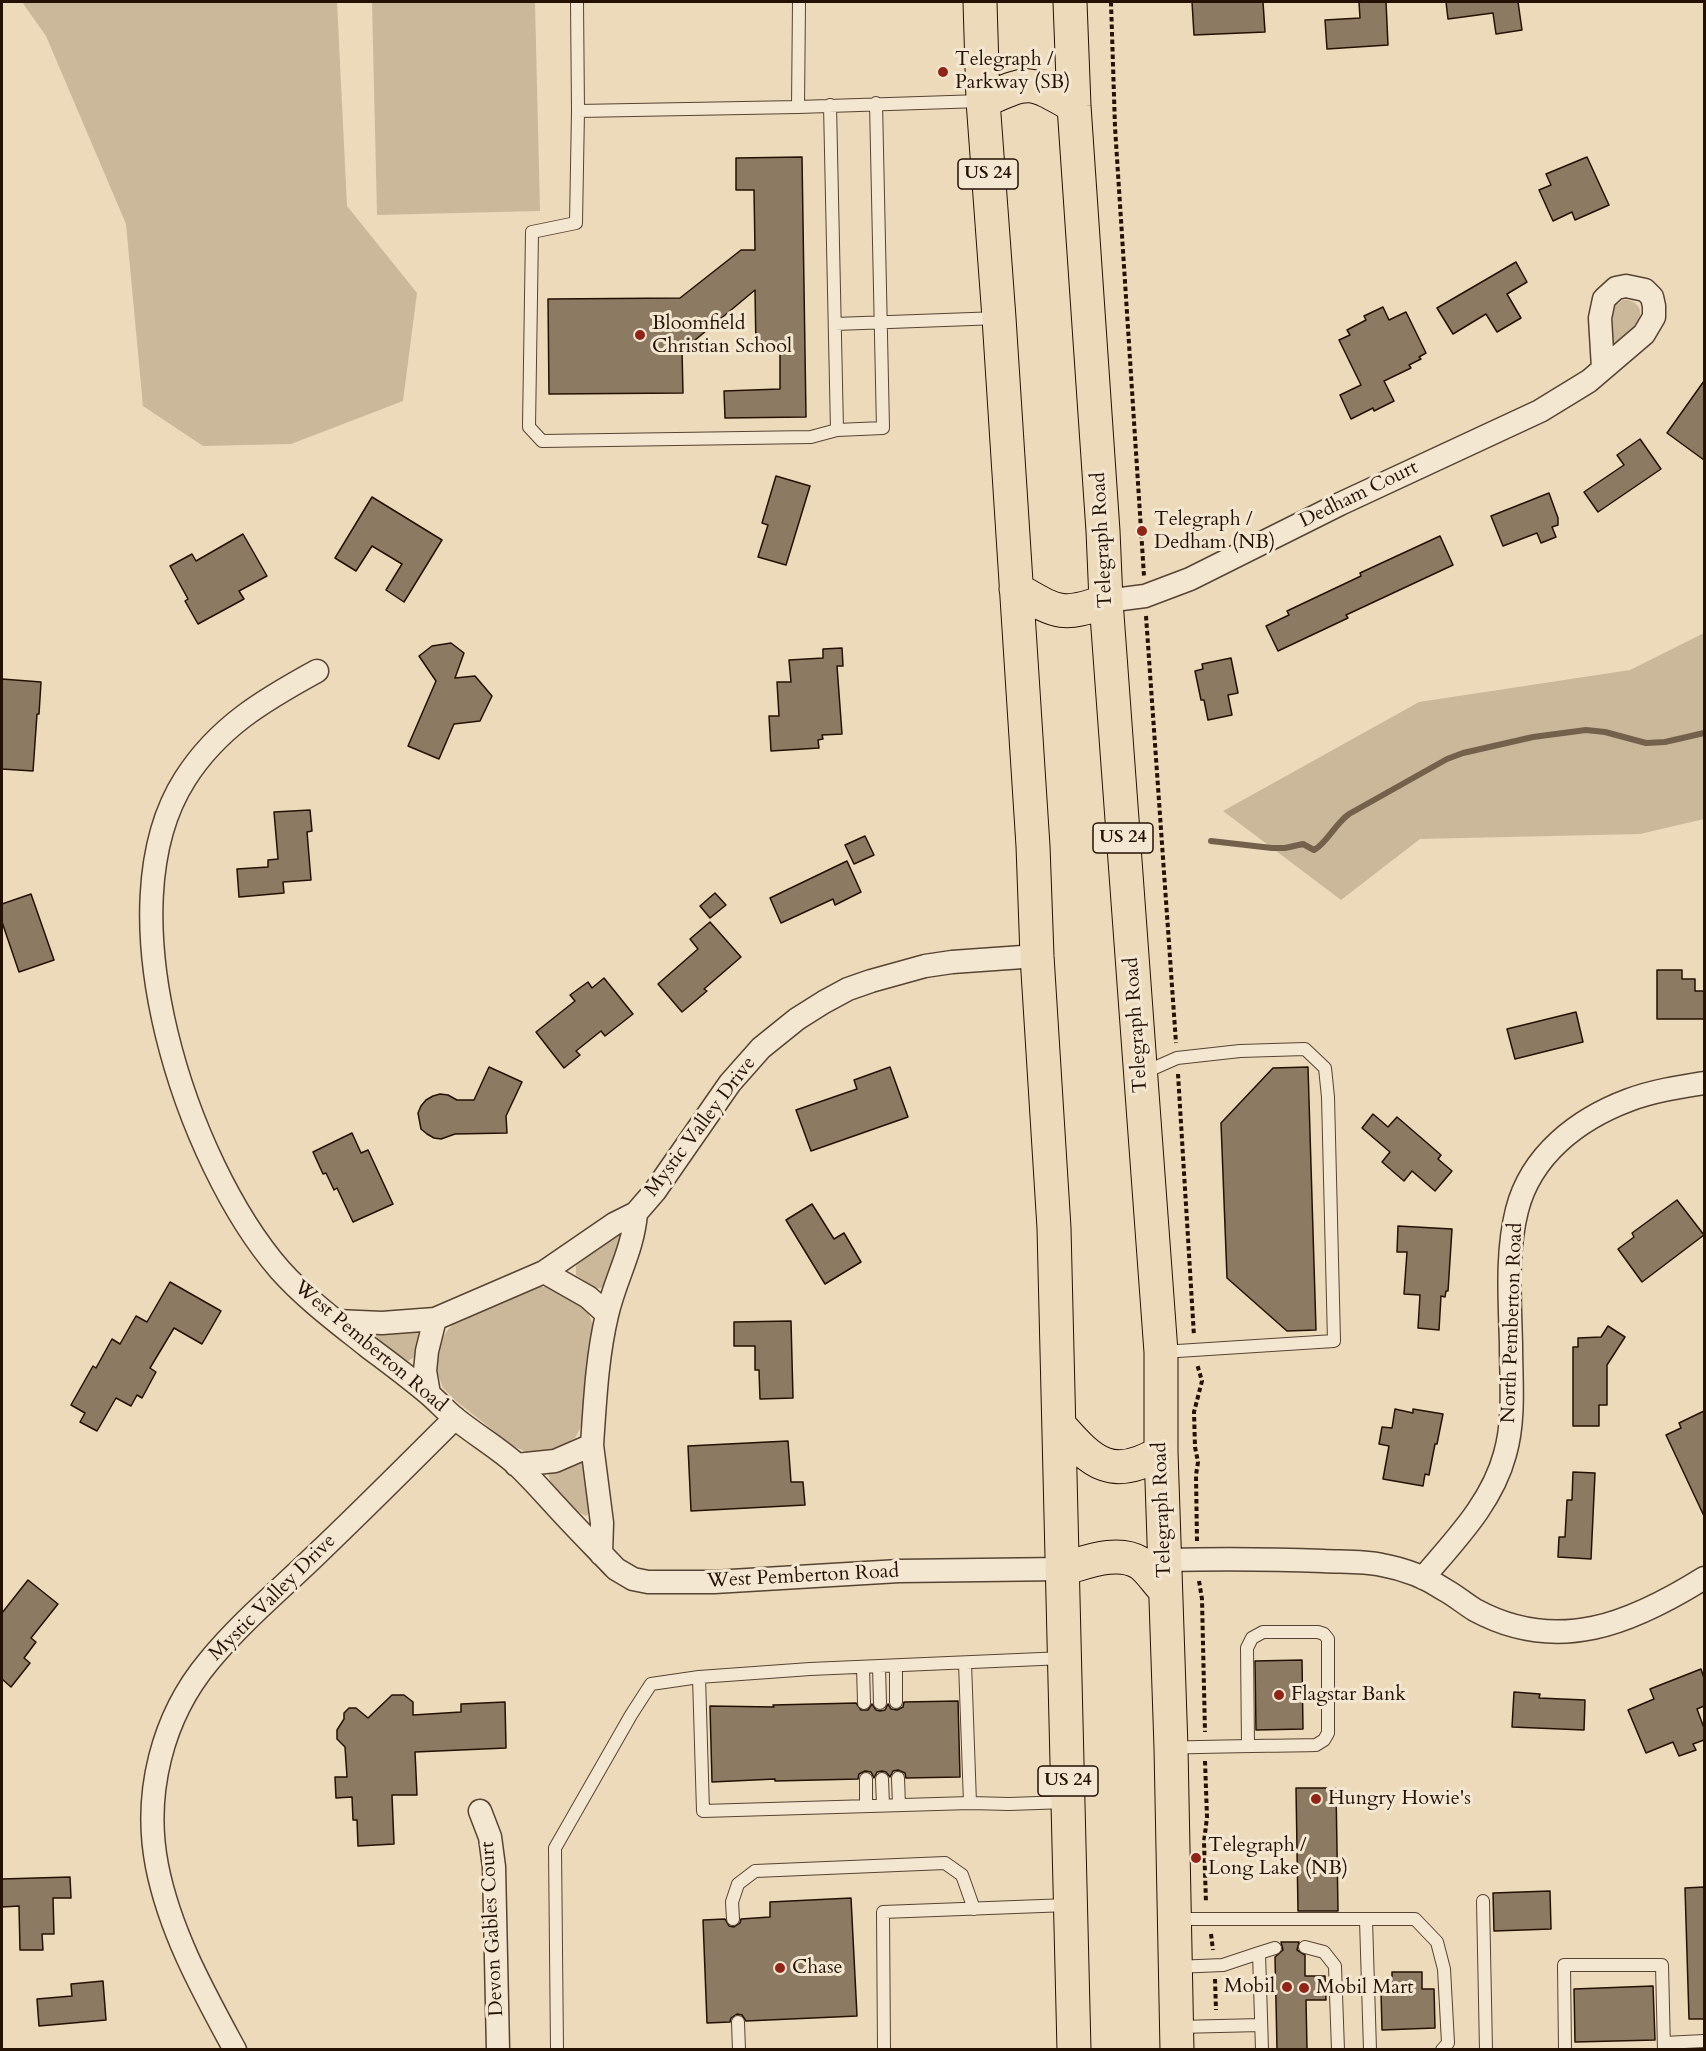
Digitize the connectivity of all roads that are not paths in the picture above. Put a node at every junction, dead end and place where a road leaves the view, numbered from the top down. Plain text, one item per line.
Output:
1 (577, 2) edge
2 (799, 2) edge
3 (980, 2) edge
4 (1070, 2) edge
5 (983, 101) junction
6 (876, 103) junction
7 (830, 105) junction
8 (1074, 106) junction
9 (798, 107) junction
10 (578, 111) junction
11 (999, 318) junction
12 (835, 324) junction
13 (881, 324) junction
14 (1603, 368) dead end
15 (837, 430) junction
16 (1016, 589) junction
17 (1106, 601) junction
18 (317, 671) dead end
19 (1037, 956) junction
20 (1140, 1075) junction
21 (1704, 1083) edge
22 (636, 1213) junction
23 (544, 1272) junction
24 (607, 1314) junction
25 (435, 1319) junction
26 (336, 1321) junction
27 (1161, 1352) junction
28 (429, 1394) junction
29 (455, 1418) junction
30 (1060, 1426) junction
31 (592, 1445) junction
32 (1161, 1452) junction
33 (516, 1464) junction
34 (601, 1554) junction
35 (1062, 1569) junction
36 (1165, 1575) junction
37 (1423, 1578) junction
38 (1704, 1578) edge
39 (1065, 1658) junction
40 (966, 1663) junction
41 (879, 1666) junction
42 (896, 1666) junction
43 (863, 1667) junction
44 (699, 1677) junction
45 (896, 1702) dead end
46 (864, 1703) dead end
47 (880, 1703) dead end
48 (1248, 1746) junction
49 (1170, 1748) junction
50 (898, 1778) dead end
51 (866, 1779) dead end
52 (882, 1779) dead end
53 (1069, 1802) junction
54 (970, 1803) junction
55 (883, 1805) junction
56 (899, 1805) junction
57 (867, 1806) junction
58 (480, 1811) dead end
59 (1483, 1901) dead end
60 (1070, 1905) junction
61 (974, 1909) junction
62 (733, 1919) dead end
63 (1174, 1919) junction
64 (1366, 1920) junction
65 (1275, 1947) dead end
66 (1305, 1947) dead end
67 (1259, 1953) junction
68 (1175, 1968) junction
69 (738, 2022) dead end
70 (1261, 2025) junction
71 (1177, 2038) edge
72 (1704, 2041) edge
73 (1664, 2046) edge
74 (235, 2049) edge
75 (498, 2049) edge
76 (557, 2049) edge
77 (739, 2049) edge
78 (884, 2049) edge
79 (1074, 2049) edge
80 (1262, 2049) edge
81 (1338, 2049) edge
82 (1370, 2049) edge
83 (1442, 2049) edge
84 (1486, 2049) edge
85 (1565, 2049) edge

1 - 10 lane
2 - 9 lane
3 - 5 highway, US 24
4 - 8 highway, Telegraph Road / US 24
5 - 6 lane
5 - 8 highway
5 - 11 highway, US 24
6 - 7 lane
6 - 13 lane
7 - 9 lane
7 - 12 lane
8 - 17 highway, Telegraph Road / US 24
9 - 10 lane
10 - 15 lane
11 - 13 lane
11 - 16 highway, US 24
12 - 13 lane
12 - 15 lane
13 - 15 lane
14 - 17 street, Dedham Court
16 - 17 highway
16 - 19 highway, US 24
17 - 20 highway, Telegraph Road / US 24
18 - 26 street, West Pemberton Road
19 - 22 street, Mystic Valley Drive
19 - 30 highway, US 24
20 - 27 highway, Telegraph Road / US 24
20 - 27 lane
21 - 37 street, North Pemberton Road
22 - 23 street, Mystic Valley Drive
22 - 24 street
23 - 24 street
23 - 25 street, Mystic Valley Drive
24 - 31 street
25 - 26 street, Mystic Valley Drive
25 - 28 street
26 - 28 street, West Pemberton Road
27 - 32 highway, Telegraph Road / US 24
28 - 29 street, West Pemberton Road
29 - 33 street, West Pemberton Road
29 - 74 street, Mystic Valley Drive
30 - 32 highway
30 - 35 highway, US 24
31 - 33 street
31 - 34 street
32 - 36 highway, Telegraph Road / US 24
33 - 34 street, West Pemberton Road
34 - 35 street, West Pemberton Road
35 - 36 highway
35 - 39 highway, US 24
36 - 37 street
36 - 49 highway, Telegraph Road / US 24
37 - 38 street
39 - 40 lane
39 - 53 highway, US 24
40 - 42 lane
40 - 54 lane
41 - 42 lane
41 - 43 lane
41 - 47 lane
42 - 45 lane
43 - 44 lane
43 - 46 lane
44 - 57 lane
44 - 76 lane
48 - 48 lane
48 - 49 lane
49 - 63 highway, Telegraph Road / US 24
50 - 56 lane
51 - 57 lane
52 - 55 lane
53 - 54 lane
53 - 60 highway, US 24
54 - 56 lane
55 - 56 lane
55 - 57 lane
58 - 75 street, Devon Gables Court
59 - 84 lane
60 - 61 lane
60 - 79 highway, US 24
61 - 62 lane
61 - 78 lane
63 - 64 lane
63 - 68 highway, Telegraph Road / US 24
64 - 82 lane
64 - 83 lane
65 - 67 lane
66 - 81 lane
67 - 68 lane
67 - 70 lane
68 - 71 highway, Telegraph Road / US 24
69 - 77 lane
70 - 71 lane
70 - 80 lane
72 - 73 lane
73 - 85 lane

